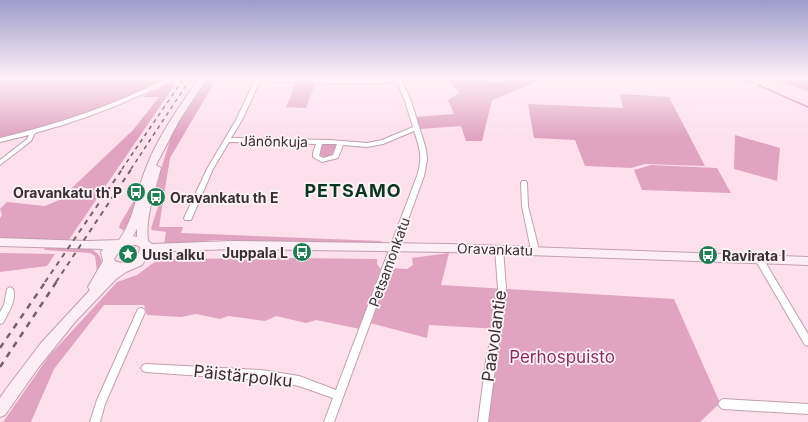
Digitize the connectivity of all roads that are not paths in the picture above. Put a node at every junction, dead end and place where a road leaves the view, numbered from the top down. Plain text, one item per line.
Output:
1 (132, 98) edge
2 (190, 98) edge
3 (250, 98) edge
4 (407, 98) edge
5 (415, 128) junction
6 (33, 132) junction
7 (0, 140) edge
8 (227, 140) junction
9 (320, 142) junction
10 (340, 144) junction
11 (160, 150) junction
12 (0, 163) edge
13 (524, 183) dead end
14 (188, 218) dead end
15 (0, 242) edge
16 (122, 243) junction
17 (88, 245) junction
18 (144, 245) junction
19 (182, 248) junction
20 (393, 248) junction
21 (499, 249) junction
22 (535, 250) junction
23 (759, 259) junction
24 (109, 260) junction
25 (139, 260) junction
26 (808, 261) edge
27 (123, 268) junction
28 (10, 291) dead end
29 (86, 301) junction
30 (141, 312) dead end
31 (0, 320) edge
32 (808, 342) edge
33 (146, 368) dead end
34 (339, 396) junction
35 (723, 404) dead end
36 (808, 409) edge
37 (0, 410) edge
38 (95, 422) edge
39 (329, 422) edge
40 (483, 422) edge

1 - 6 street
2 - 11 street
3 - 8 street
4 - 5 street, Petsamonkatu
5 - 10 street, Jänönkuja
5 - 20 street, Petsamonkatu
6 - 7 street
6 - 12 street
8 - 9 street, Jänönkuja
8 - 14 street
9 - 10 street, Jänönkuja
9 - 10 street, Jänönkuja
11 - 16 street
11 - 18 street
13 - 22 street
15 - 17 street
16 - 17 street
16 - 18 street
16 - 24 street
17 - 24 street
18 - 19 street, Oravankatu
18 - 25 street
19 - 20 street, Oravankatu
19 - 25 street, Oravankatu
20 - 21 street, Oravankatu
20 - 34 street, Petsamonkatu
21 - 22 street, Oravankatu
21 - 40 street, Paavolantie
22 - 23 street, Oravankatu
23 - 26 street, Oravankatu
23 - 32 street
24 - 27 street
24 - 29 street
25 - 27 street
27 - 29 street
28 - 31 street
29 - 37 street
30 - 38 street
33 - 34 street, Päistärpolku
34 - 39 street, Petsamonkatu
35 - 36 street

